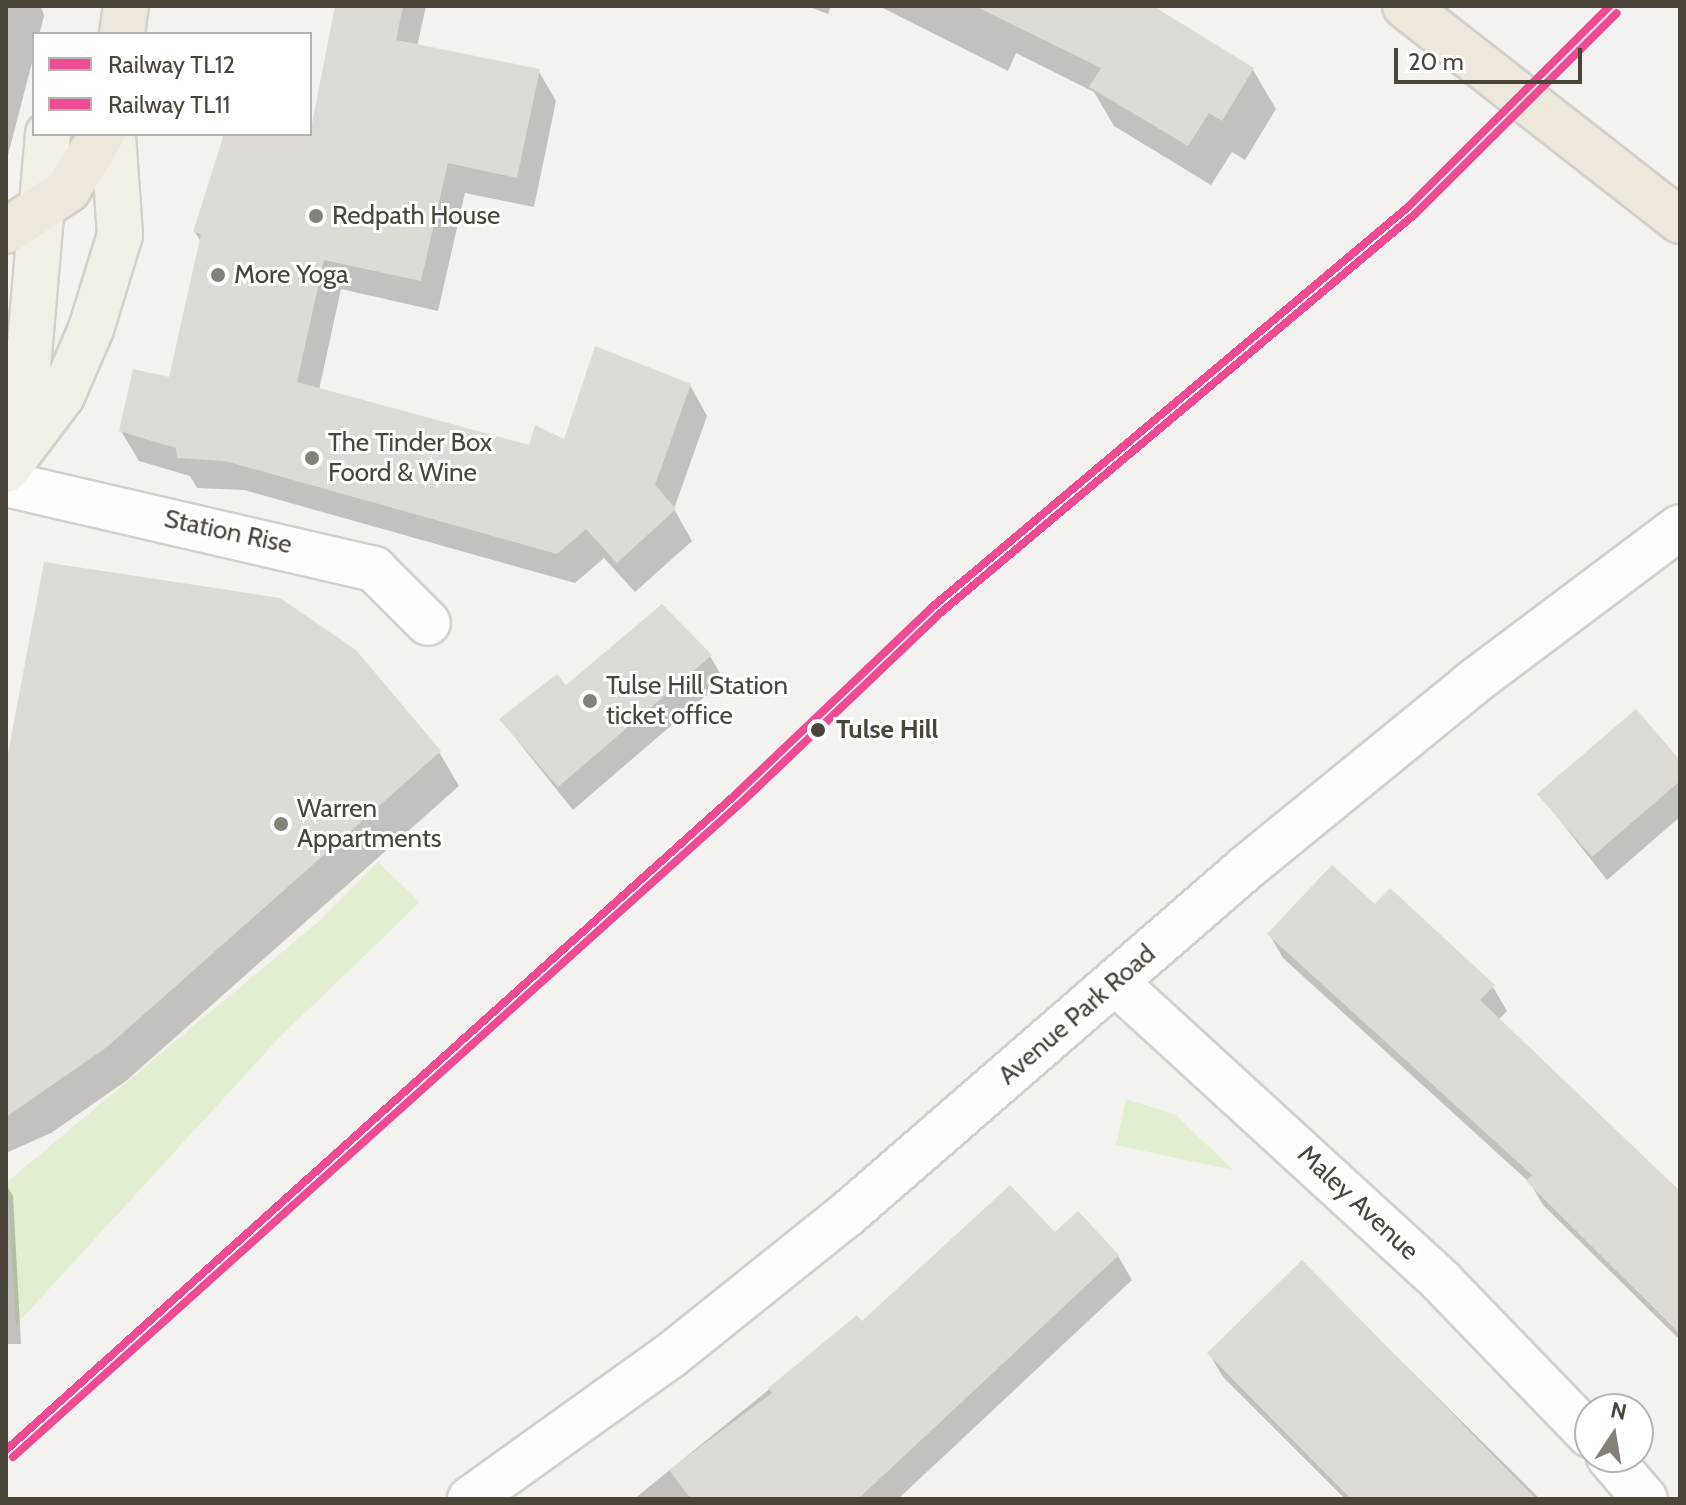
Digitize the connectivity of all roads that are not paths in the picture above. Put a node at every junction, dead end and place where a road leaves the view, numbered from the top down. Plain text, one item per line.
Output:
1 (126, 6) edge
2 (1405, 6) edge
3 (122, 32) edge
4 (47, 136) edge
5 (101, 136) edge
6 (113, 136) edge
7 (1680, 221) edge
8 (22, 224) edge
9 (6, 452) edge
10 (6, 470) edge
11 (6, 484) edge
12 (1680, 527) edge
13 (428, 623) dead end
14 (1115, 982) junction
15 (1574, 1418) edge
16 (1623, 1473) edge
17 (470, 1499) edge
18 (1645, 1499) edge

1 - 3 highway
2 - 7 highway
4 - 8 main road
5 - 8 highway
6 - 10 main road
8 - 9 main road
11 - 13 street, Station Rise
12 - 14 street, Avenue Park Road
14 - 15 street, Maley Avenue
14 - 17 street, Avenue Park Road
16 - 18 street

